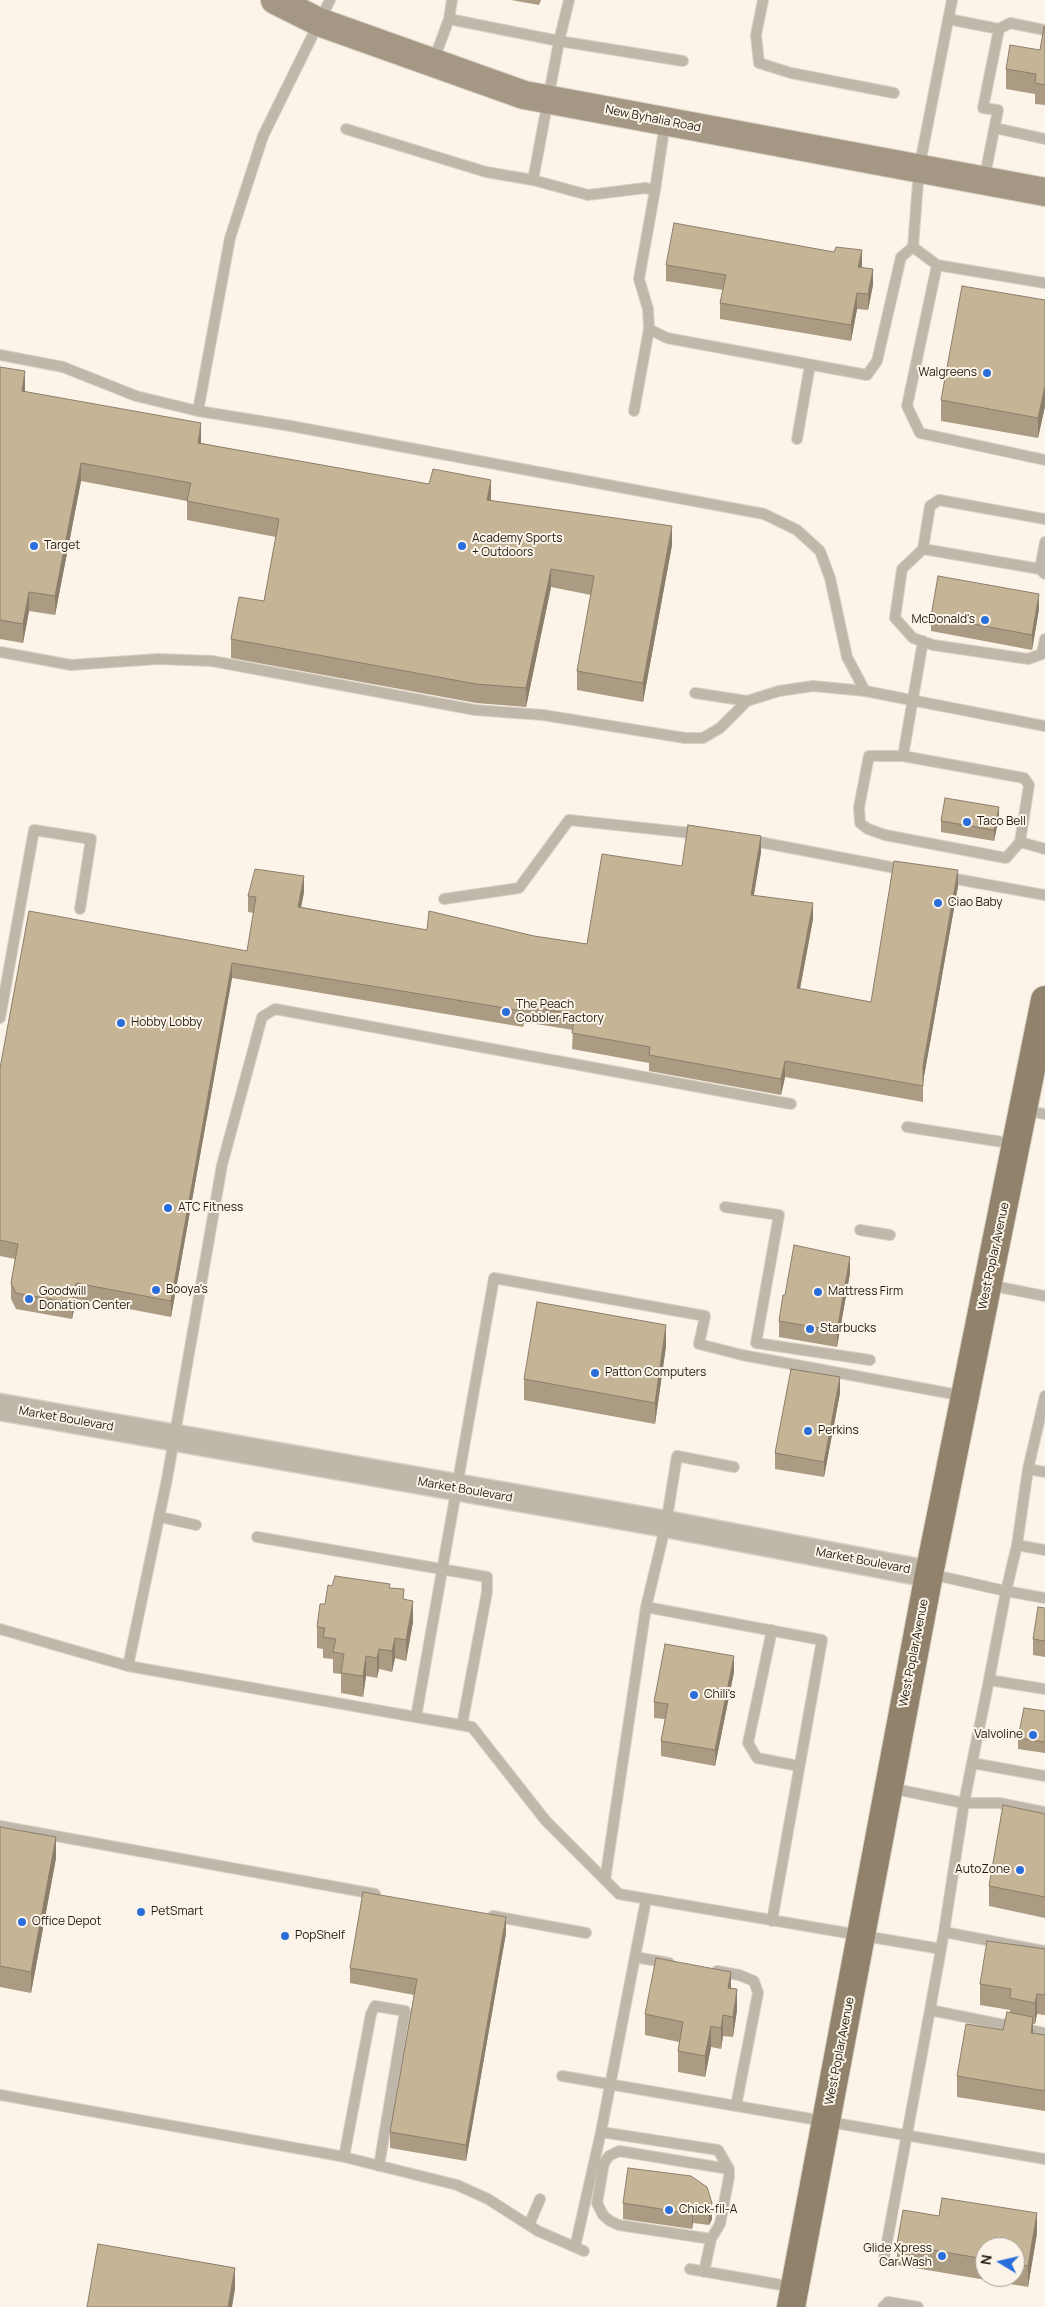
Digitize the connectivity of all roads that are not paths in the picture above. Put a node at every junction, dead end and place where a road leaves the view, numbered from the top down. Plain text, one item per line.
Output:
1 (275, 0) edge
2 (452, 0) edge
3 (569, 0) edge
4 (763, 0) edge
5 (952, 0) edge
6 (325, 11) edge
7 (449, 19) junction
8 (948, 19) junction
9 (999, 29) junction
10 (1045, 30) edge
11 (559, 41) junction
12 (683, 61) dead end
13 (433, 63) junction
14 (894, 93) dead end
15 (547, 99) junction
16 (665, 122) junction
17 (995, 128) junction
18 (346, 129) dead end
19 (1045, 139) edge
20 (919, 169) junction
21 (533, 180) junction
22 (984, 181) junction
23 (655, 190) junction
24 (1045, 192) edge
25 (913, 246) junction
26 (937, 265) junction
27 (1045, 283) edge
28 (649, 329) junction
29 (0, 355) edge
30 (810, 365) junction
31 (198, 411) junction
32 (634, 411) dead end
33 (797, 439) dead end
34 (1045, 460) edge
35 (1045, 519) edge
36 (1045, 542) edge
37 (923, 549) junction
38 (1043, 572) edge
39 (1045, 639) edge
40 (923, 642) junction
41 (0, 652) edge
42 (865, 691) junction
43 (695, 693) dead end
44 (747, 700) junction
45 (912, 700) junction
46 (1045, 726) edge
47 (903, 756) junction
48 (713, 836) edge
49 (742, 839) edge
50 (1020, 842) junction
51 (1045, 849) edge
52 (916, 872) edge
53 (935, 875) edge
54 (1045, 895) edge
55 (444, 899) dead end
56 (80, 909) dead end
57 (1045, 1000) edge
58 (0, 1018) edge
59 (791, 1104) dead end
60 (1034, 1112) edge
61 (907, 1127) dead end
62 (1017, 1144) junction
63 (725, 1207) dead end
64 (860, 1230) dead end
65 (890, 1235) dead end
66 (988, 1285) junction
67 (1045, 1296) edge
68 (870, 1360) dead end
69 (965, 1396) junction
70 (1045, 1396) edge
71 (0, 1407) edge
72 (1041, 1428) edge
73 (174, 1438) junction
74 (734, 1467) dead end
75 (1028, 1469) junction
76 (1045, 1472) edge
77 (456, 1489) junction
78 (160, 1517) junction
79 (666, 1524) junction
80 (196, 1525) dead end
81 (257, 1537) dead end
82 (1017, 1545) junction
83 (1045, 1550) edge
84 (443, 1568) junction
85 (929, 1574) junction
86 (1006, 1591) junction
87 (1045, 1598) edge
88 (646, 1607) junction
89 (0, 1629) edge
90 (772, 1630) junction
91 (128, 1666) junction
92 (989, 1680) junction
93 (1045, 1689) edge
94 (416, 1717) junction
95 (462, 1725) junction
96 (972, 1763) junction
97 (799, 1766) junction
98 (1045, 1776) edge
99 (889, 1788) junction
100 (964, 1803) junction
101 (1045, 1812) edge
102 (0, 1826) edge
103 (605, 1880) junction
104 (384, 1896) edge
105 (646, 1900) junction
106 (482, 1914) edge
107 (772, 1921) junction
108 (944, 1932) junction
109 (586, 1933) dead end
110 (861, 1935) junction
111 (941, 1949) junction
112 (1045, 1951) edge
113 (635, 1957) junction
114 (682, 1965) edge
115 (711, 1970) edge
116 (930, 2010) junction
117 (1045, 2033) edge
118 (562, 2076) dead end
119 (610, 2084) junction
120 (0, 2095) edge
121 (736, 2106) junction
122 (826, 2123) junction
123 (601, 2132) junction
124 (907, 2136) junction
125 (344, 2157) junction
126 (1045, 2159) edge
127 (379, 2166) junction
128 (729, 2169) junction
129 (540, 2199) dead end
130 (529, 2225) junction
131 (711, 2239) junction
132 (884, 2258) dead end
133 (690, 2269) dead end
134 (704, 2272) junction
135 (793, 2297) edge
136 (883, 2307) edge
137 (918, 2307) edge

1 - 6 main road, New Byhalia Road
2 - 7 lane
3 - 11 lane
4 - 14 lane
5 - 8 lane
6 - 13 main road, New Byhalia Road
6 - 31 lane
7 - 11 lane
7 - 13 lane
8 - 9 lane
8 - 20 lane
9 - 10 lane
9 - 17 lane
11 - 12 lane
11 - 15 lane
13 - 15 main road, New Byhalia Road
15 - 16 main road, New Byhalia Road
15 - 21 lane
16 - 20 main road, New Byhalia Road
16 - 23 lane
17 - 19 lane
17 - 22 lane
18 - 21 lane
20 - 22 main road, New Byhalia Road
20 - 25 lane
21 - 23 lane
22 - 24 main road, New Byhalia Road
23 - 28 lane
25 - 26 lane
25 - 30 lane
26 - 27 lane
26 - 34 lane
28 - 30 lane
28 - 32 lane
29 - 31 lane
30 - 33 lane
31 - 42 lane
35 - 37 lane
36 - 38 lane
37 - 38 lane
37 - 40 lane
39 - 40 lane
40 - 45 lane
41 - 44 lane
42 - 44 lane
42 - 45 lane
43 - 44 lane
45 - 46 lane
45 - 47 lane
47 - 50 lane
47 - 50 lane
48 - 55 lane
49 - 52 lane
50 - 51 lane
53 - 54 lane
56 - 58 lane
57 - 60 main road, West Poplar Avenue
59 - 73 lane
60 - 62 main road, West Poplar Avenue
61 - 62 lane
62 - 66 main road, West Poplar Avenue
63 - 68 lane
64 - 65 lane
66 - 67 lane
66 - 69 main road, West Poplar Avenue
69 - 77 lane
69 - 85 main road, West Poplar Avenue
70 - 72 lane
71 - 73 street, Market Boulevard
72 - 75 lane
73 - 77 street, Market Boulevard
73 - 78 lane
74 - 79 lane
75 - 76 lane
75 - 82 lane
77 - 79 street, Market Boulevard
77 - 84 lane
78 - 80 lane
78 - 91 lane
79 - 85 street, Market Boulevard
79 - 88 lane
81 - 84 lane
82 - 83 lane
82 - 86 lane
84 - 94 lane
84 - 95 lane
85 - 86 lane
85 - 99 main road, West Poplar Avenue
86 - 87 lane
86 - 92 lane
88 - 90 lane
88 - 103 lane
89 - 91 lane
90 - 97 lane
90 - 97 lane
91 - 94 lane
92 - 93 lane
92 - 96 lane
94 - 95 lane
95 - 103 lane
96 - 98 lane
96 - 100 lane
97 - 107 lane
99 - 100 lane
99 - 110 main road, West Poplar Avenue
100 - 101 lane
100 - 108 lane
102 - 104 lane
103 - 105 lane
105 - 107 lane
105 - 113 lane
106 - 109 lane
107 - 110 lane
108 - 111 lane
108 - 112 lane
110 - 111 lane
110 - 122 main road, West Poplar Avenue
111 - 116 lane
113 - 114 lane
113 - 119 lane
115 - 121 lane
116 - 117 lane
116 - 124 lane
118 - 119 lane
119 - 121 lane
119 - 123 lane
120 - 125 lane
121 - 122 lane
122 - 124 lane
122 - 135 main road, West Poplar Avenue
123 - 128 lane
123 - 130 lane
124 - 126 lane
124 - 132 lane
125 - 127 lane
125 - 127 lane
127 - 130 lane
128 - 131 lane
128 - 131 lane
129 - 130 lane
131 - 134 lane
133 - 134 lane
134 - 135 lane
136 - 137 lane

